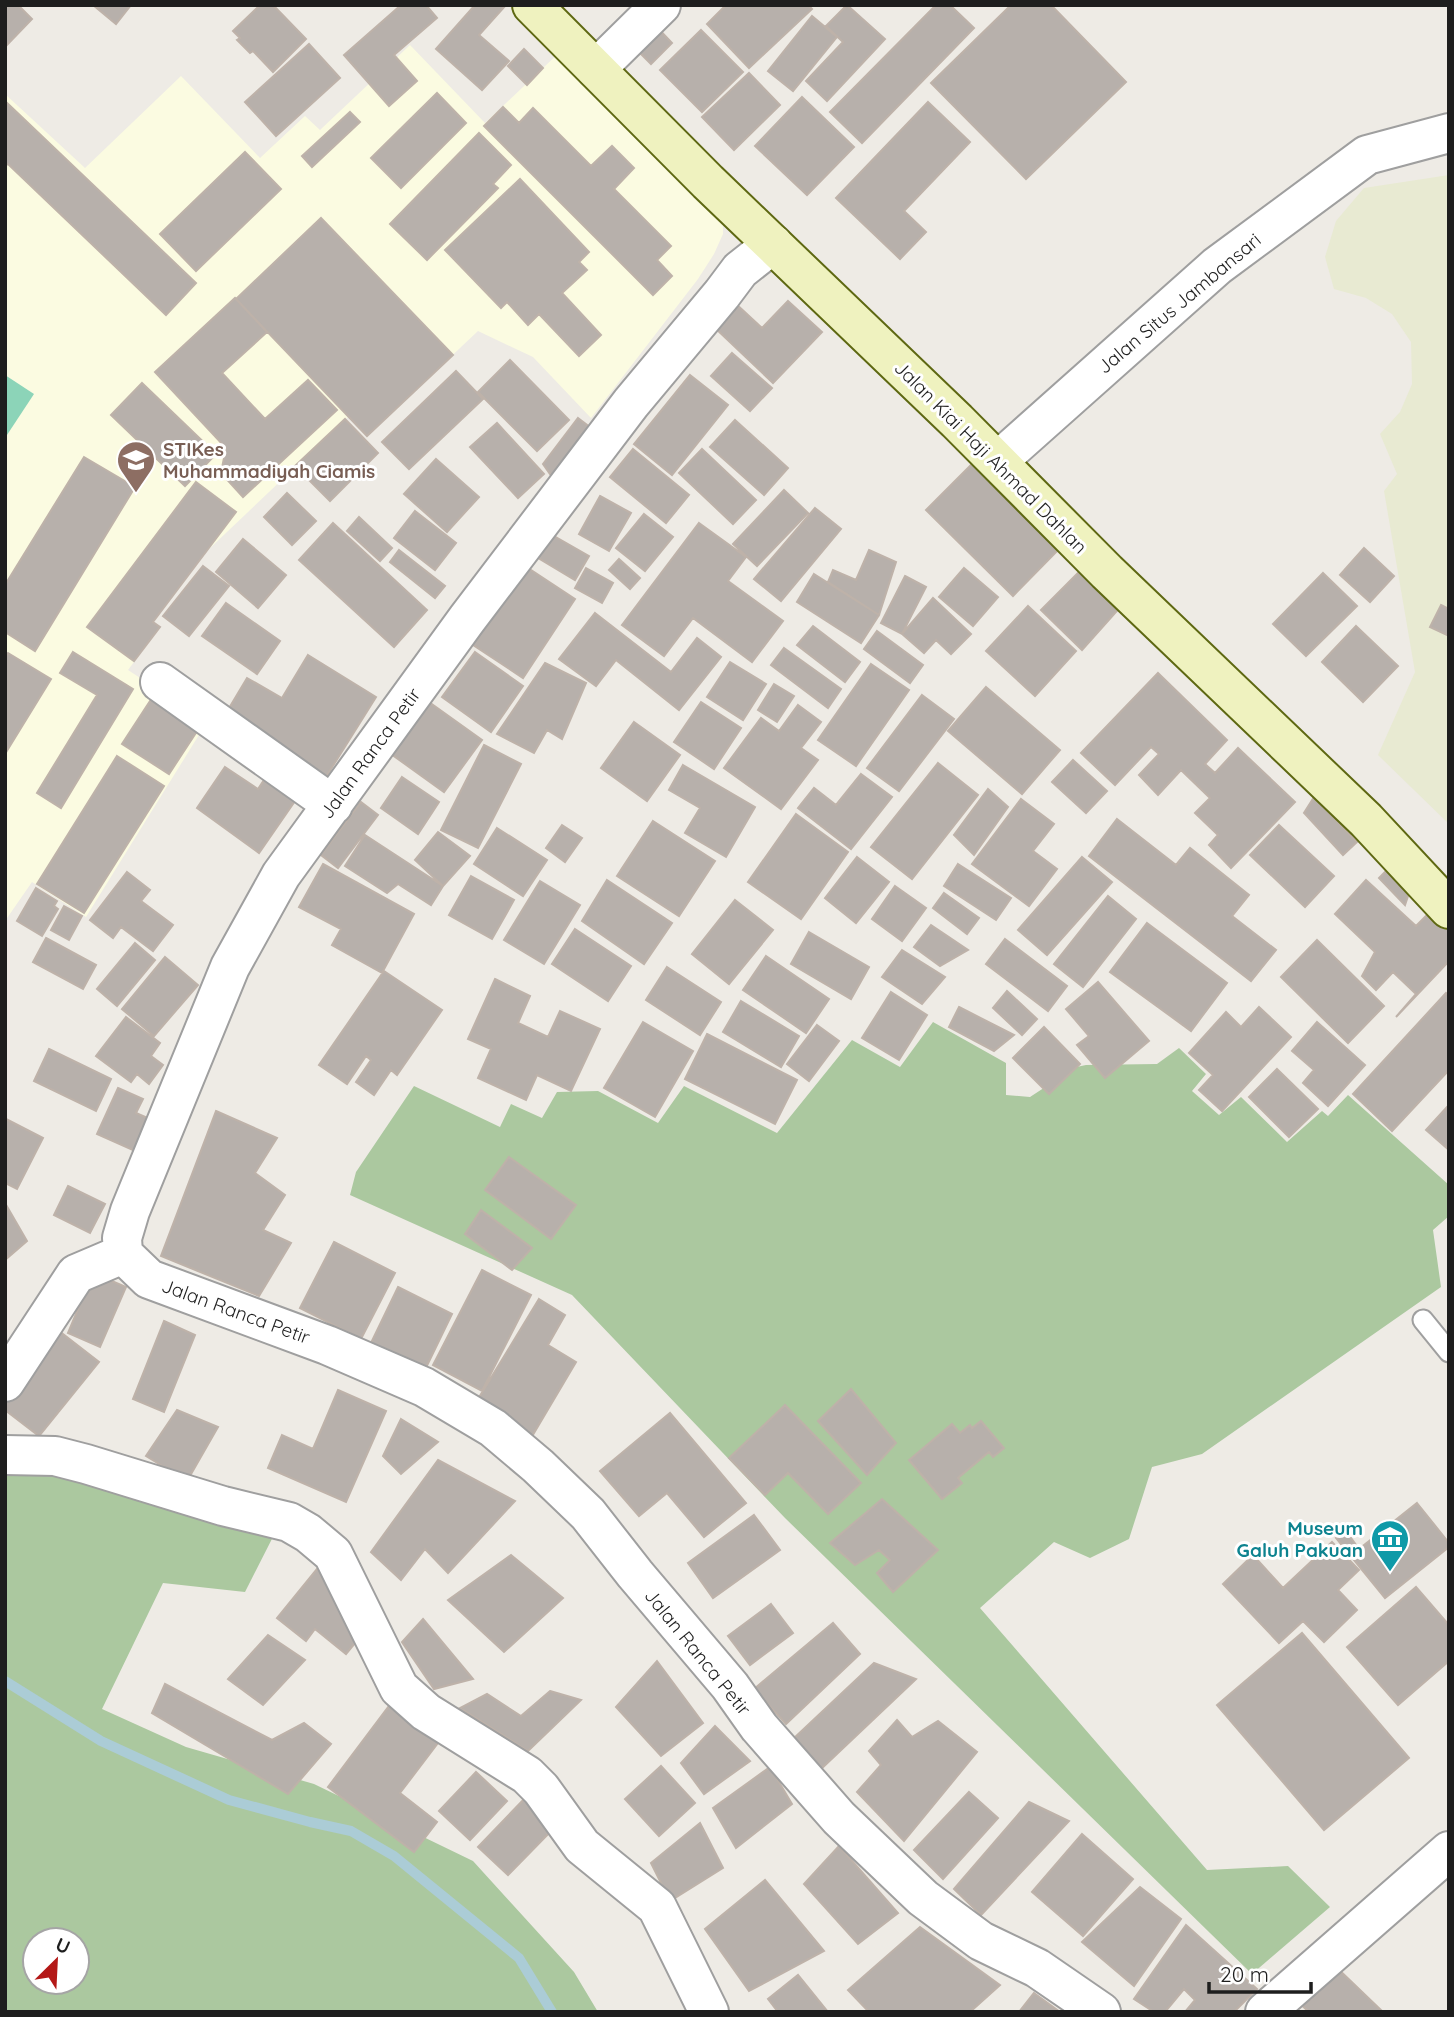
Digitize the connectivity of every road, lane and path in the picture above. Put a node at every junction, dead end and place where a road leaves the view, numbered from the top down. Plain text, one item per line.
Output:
1 (532, 5) edge
2 (661, 5) edge
3 (596, 69) junction
4 (1449, 133) edge
5 (773, 244) junction
6 (998, 461) junction
7 (160, 682) dead end
8 (333, 805) junction
9 (1449, 909) edge
10 (123, 1254) junction
11 (1423, 1320) dead end
12 (1449, 1352) edge
13 (5, 1382) edge
14 (5, 1455) edge
15 (1449, 1851) edge
16 (709, 2012) edge
17 (1101, 2012) edge
18 (1265, 2012) edge

1 - 3 main road, Jalan Kiai Haji Ahmad Dahlan
2 - 3 street
3 - 5 main road, Jalan Kiai Haji Ahmad Dahlan
4 - 6 street, Jalan Situs Jambansari
5 - 6 main road, Jalan Kiai Haji Ahmad Dahlan
5 - 8 street, Jalan Ranca Petir
6 - 9 main road, Jalan Kiai Haji Ahmad Dahlan
7 - 8 street
8 - 10 street, Jalan Ranca Petir
10 - 13 street
10 - 17 street, Jalan Ranca Petir
11 - 12 lane
14 - 16 street
15 - 18 street

